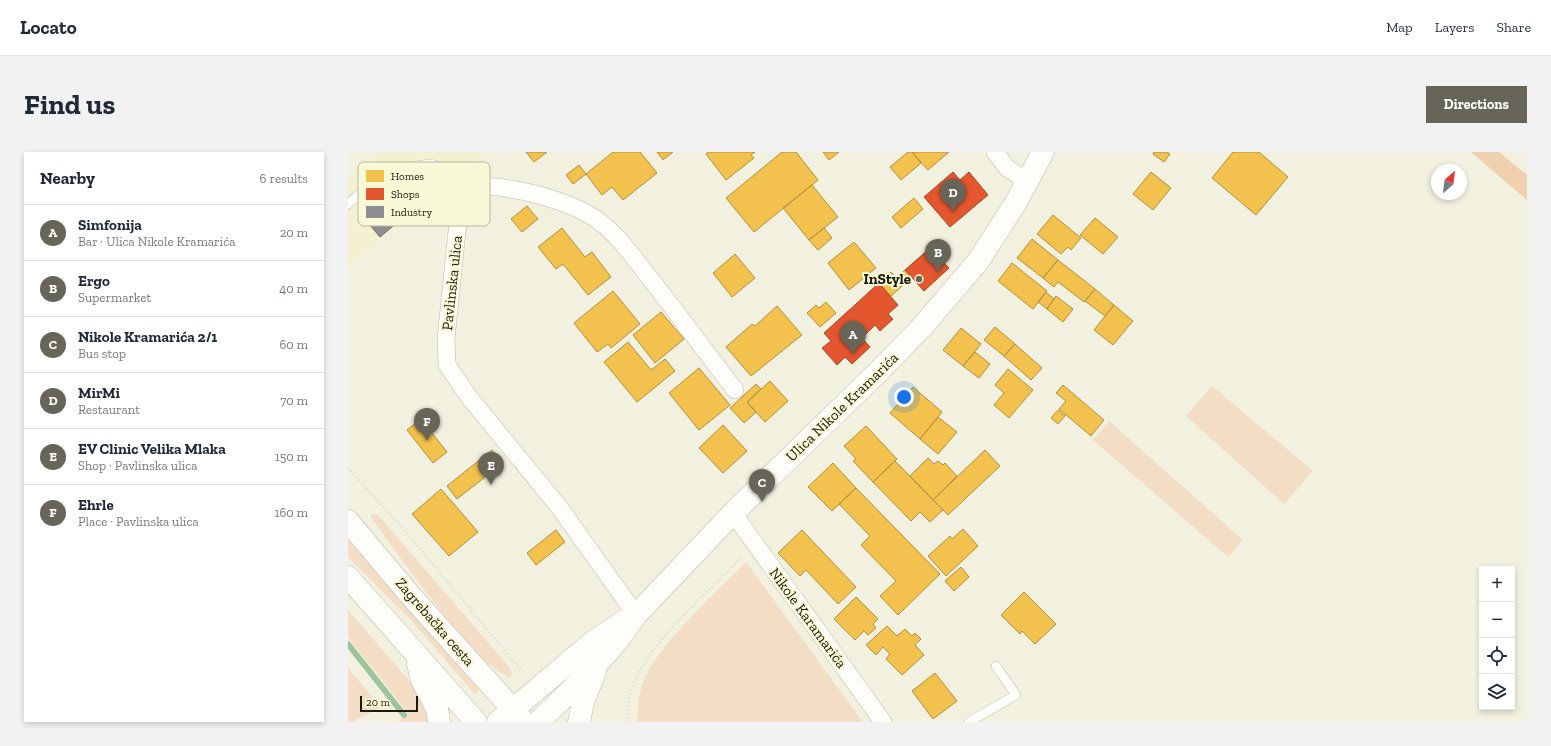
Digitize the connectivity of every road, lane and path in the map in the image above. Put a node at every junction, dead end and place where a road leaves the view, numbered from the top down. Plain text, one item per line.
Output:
1 (995, 152) edge
2 (1043, 152) edge
3 (1028, 182) junction
4 (490, 187) edge
5 (358, 195) edge
6 (348, 204) edge
7 (458, 226) edge
8 (735, 390) dead end
9 (348, 468) edge
10 (733, 513) junction
11 (348, 520) edge
12 (755, 544) junction
13 (348, 578) edge
14 (636, 615) junction
15 (416, 655) junction
16 (601, 660) junction
17 (996, 666) dead end
18 (524, 675) dead end
19 (511, 718) edge
20 (439, 722) edge
21 (476, 722) edge
22 (538, 722) edge
23 (579, 722) edge
24 (628, 722) edge
25 (883, 722) edge
26 (969, 722) edge

1 - 3 street
2 - 3 main road
3 - 10 main road, Ulica Nikole Kramarića
4 - 8 street, Pavlinska ulica
5 - 6 lane
7 - 14 street, Pavlinska ulica
9 - 18 path
10 - 12 street, Nikole Karamarića
10 - 14 main road, Ulica Nikole Kramarića
11 - 19 main road, Zagrebačka cesta
12 - 24 path
12 - 25 street, Nikole Karamarića
13 - 15 main road
14 - 16 main road, Ulica Nikole Kramarića
14 - 19 main road, Ulica Nikole Kramarića
15 - 20 main road
15 - 21 main road
16 - 22 main road, Ulica Nikole Kramarića
16 - 23 main road
17 - 26 lane

